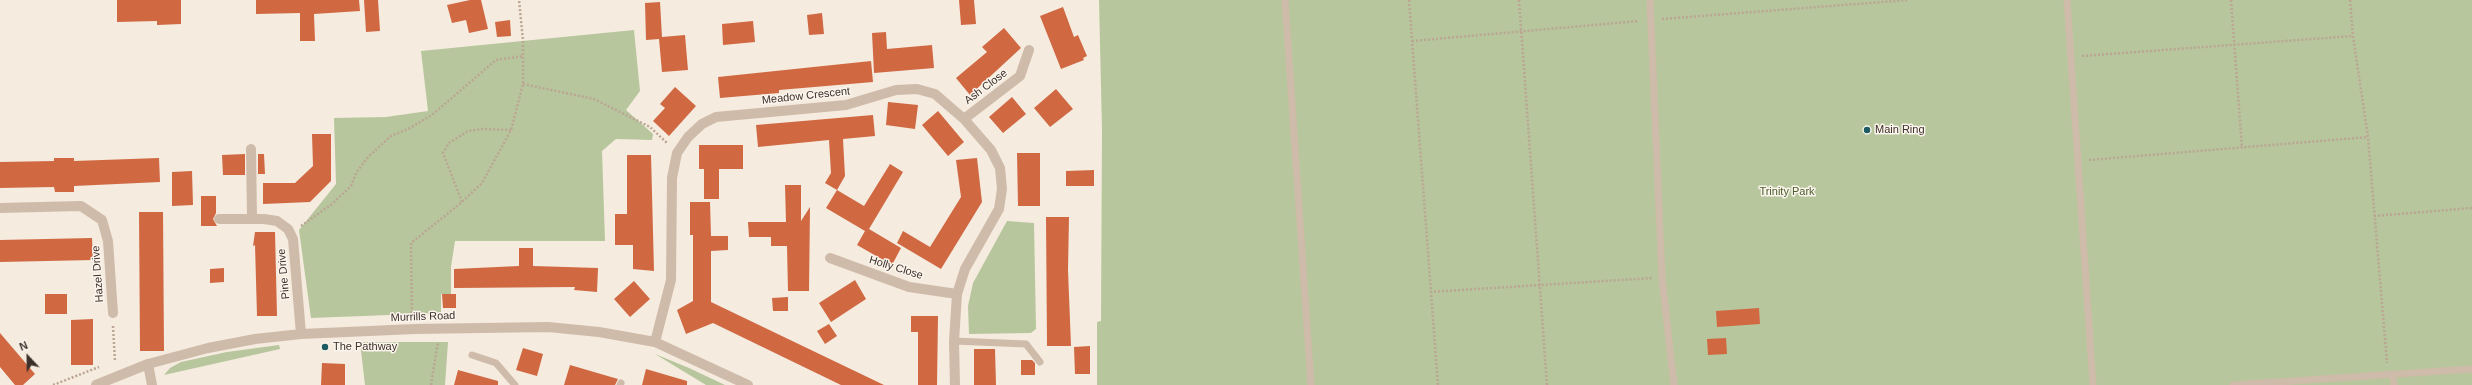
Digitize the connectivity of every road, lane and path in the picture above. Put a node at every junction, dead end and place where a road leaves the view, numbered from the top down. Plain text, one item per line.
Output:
1 (519, 0) edge
2 (1285, 0) edge
3 (1410, 0) edge
4 (1519, 0) edge
5 (1650, 0) edge
6 (1908, 0) edge
7 (2067, 0) edge
8 (2231, 0) edge
9 (2350, 0) edge
10 (1651, 20) junction
11 (1522, 31) junction
12 (2353, 36) junction
13 (1412, 41) junction
14 (2234, 45) junction
15 (1029, 50) dead end
16 (523, 56) junction
17 (2070, 57) junction
18 (523, 84) junction
19 (964, 119) junction
20 (511, 130) junction
21 (2368, 136) junction
22 (2242, 148) junction
23 (251, 149) dead end
24 (677, 153) junction
25 (2077, 161) junction
26 (462, 202) junction
27 (0, 208) edge
28 (2472, 208) edge
29 (2374, 216) junction
30 (252, 218) junction
31 (219, 219) dead end
32 (294, 239) junction
33 (830, 258) dead end
34 (1662, 278) junction
35 (1540, 284) junction
36 (1430, 292) junction
37 (957, 294) junction
38 (112, 313) joint
39 (441, 328) junction
40 (415, 329) junction
41 (301, 334) junction
42 (954, 341) junction
43 (655, 342) junction
44 (472, 355) dead end
45 (115, 361) junction
46 (1040, 362) dead end
47 (108, 364) dead end
48 (148, 364) junction
49 (102, 366) dead end
50 (2472, 369) edge
51 (2390, 375) junction
52 (116, 376) junction
53 (53, 385) edge
54 (96, 385) edge
55 (152, 385) edge
56 (431, 385) edge
57 (515, 385) edge
58 (748, 385) edge
59 (955, 385) edge
60 (1311, 385) edge
61 (1438, 385) edge
62 (1547, 385) edge
63 (1674, 385) edge
64 (2093, 385) edge
65 (2233, 385) edge
66 (2394, 385) edge

1 - 16 path
2 - 60 lane
3 - 13 path
4 - 11 path
5 - 10 lane
6 - 10 path
7 - 17 lane
8 - 14 path
9 - 12 path
10 - 11 path
10 - 34 lane
11 - 13 path
11 - 35 path
12 - 14 path
12 - 21 path
13 - 36 path
14 - 17 path
14 - 22 path
15 - 19 street, Ash Close
16 - 18 path
16 - 32 path
17 - 25 lane
18 - 20 path
18 - 24 path
19 - 24 street, Meadow Crescent
19 - 37 street, Meadow Crescent
20 - 26 path
20 - 26 path
21 - 22 path
21 - 29 path
22 - 25 path
23 - 30 street
24 - 43 street, Meadow Crescent
25 - 64 lane
26 - 40 path
27 - 38 street, Hazel Drive
28 - 29 path
29 - 51 path
30 - 31 street, Pine Drive
30 - 32 street, Pine Drive
32 - 41 street, Pine Drive
33 - 37 street, Holly Close
34 - 35 path
34 - 63 lane
35 - 36 path
35 - 62 path
36 - 61 path
37 - 42 street, Meadow Crescent
38 - 45 path
39 - 40 street, Murrills Road
39 - 43 street, Murrills Road
39 - 56 path
40 - 41 street, Murrills Road
41 - 48 street, Murrills Road
42 - 46 lane
42 - 59 street, Meadow Crescent
43 - 58 street, Murrills Road
44 - 57 lane
45 - 47 path
45 - 52 path
48 - 52 street, Murrills Road
48 - 55 street
49 - 53 path
50 - 51 lane
51 - 65 lane
51 - 66 lane
52 - 54 street, Murrills Road

